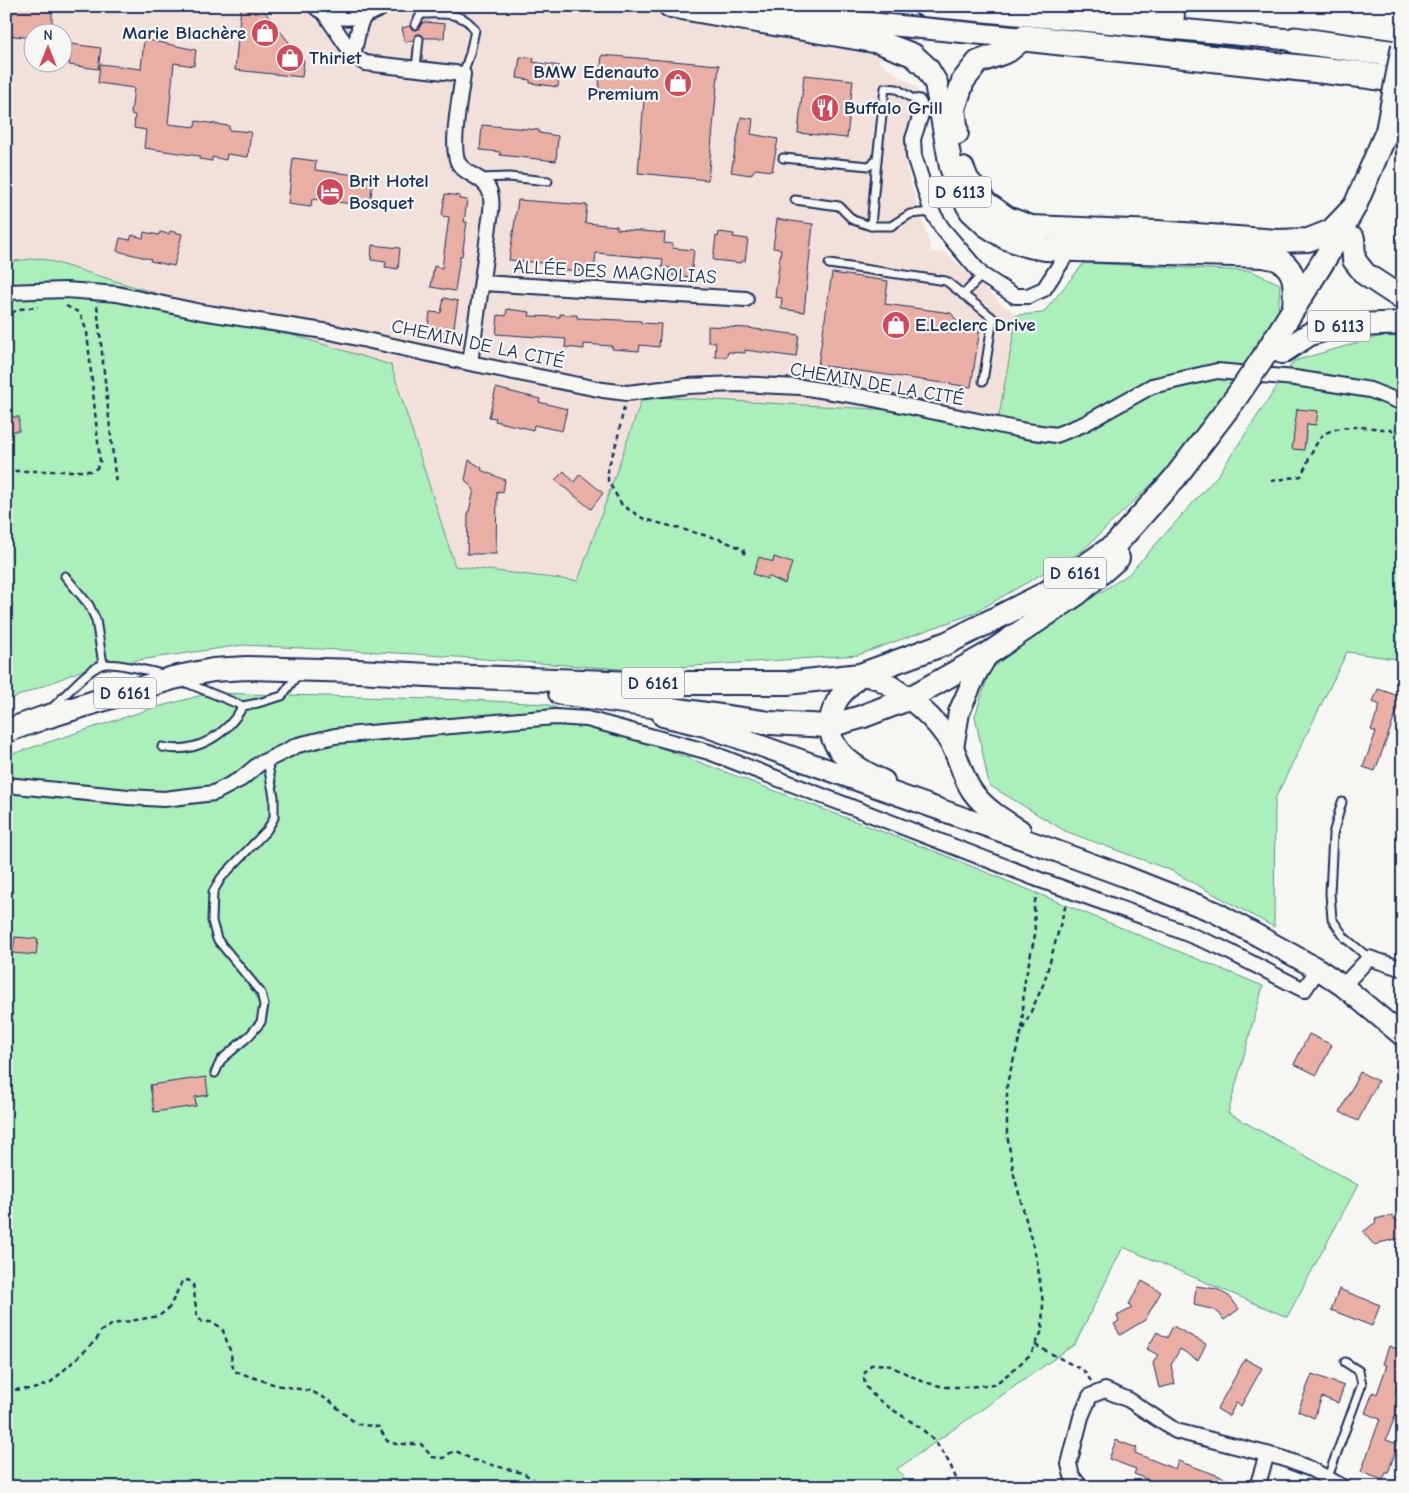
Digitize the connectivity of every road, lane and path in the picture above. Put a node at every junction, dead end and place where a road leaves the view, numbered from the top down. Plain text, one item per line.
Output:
1 (670, 6) edge
2 (702, 6) edge
3 (924, 6) edge
4 (1118, 6) edge
5 (320, 7) edge
6 (372, 10) edge
7 (415, 25) dead end
8 (1024, 38) junction
9 (418, 39) dead end
10 (1295, 40) junction
11 (1403, 46) edge
12 (353, 55) junction
13 (1403, 55) edge
14 (416, 68) junction
15 (463, 74) junction
16 (1403, 81) edge
17 (918, 102) joint
18 (1387, 131) junction
19 (783, 158) dead end
20 (877, 160) junction
21 (480, 178) junction
22 (548, 181) dead end
23 (795, 200) dead end
24 (1355, 206) junction
25 (932, 212) junction
26 (871, 226) junction
27 (1353, 238) junction
28 (1056, 241) junction
29 (829, 264) dead end
30 (982, 275) junction
31 (482, 283) junction
32 (1044, 289) junction
33 (6, 292) edge
34 (95, 292) junction
35 (963, 294) junction
36 (746, 299) dead end
37 (1403, 299) edge
38 (43, 306) dead end
39 (59, 306) dead end
40 (1294, 308) junction
41 (6, 319) edge
42 (1403, 323) edge
43 (1273, 359) junction
44 (470, 363) junction
45 (983, 381) dead end
46 (627, 393) junction
47 (1242, 399) junction
48 (1403, 403) edge
49 (1403, 432) edge
50 (6, 467) edge
51 (1271, 481) dead end
52 (116, 484) dead end
53 (745, 555) dead end
54 (65, 576) dead end
55 (988, 654) junction
56 (102, 664) junction
57 (301, 669) junction
58 (860, 675) junction
59 (445, 676) junction
60 (173, 678) junction
61 (573, 695) junction
62 (908, 699) junction
63 (243, 706) junction
64 (42, 718) junction
65 (829, 726) junction
66 (6, 731) edge
67 (162, 747) dead end
68 (953, 748) junction
69 (267, 760) junction
70 (6, 786) edge
71 (916, 802) junction
72 (1342, 802) dead end
73 (1048, 848) junction
74 (1040, 880) junction
75 (1070, 891) junction
76 (1369, 958) junction
77 (1318, 969) junction
78 (1403, 969) edge
79 (1343, 986) junction
80 (1022, 1030) junction
81 (1403, 1036) edge
82 (215, 1073) dead end
83 (1035, 1345) junction
84 (1345, 1362) dead end
85 (6, 1390) edge
86 (1098, 1393) junction
87 (1267, 1454) junction
88 (1328, 1477) junction
89 (546, 1487) edge
90 (959, 1487) edge
91 (1082, 1487) edge
92 (1257, 1487) edge
93 (1343, 1487) edge

1 - 28 main road, D 6113
2 - 8 street
3 - 10 street
4 - 10 street
5 - 6 street
5 - 12 street
6 - 12 street
7 - 15 lane
8 - 16 highway
8 - 28 main road, D 6113
9 - 14 lane
10 - 13 highway
11 - 18 main road, D 6113, bridge
12 - 14 street
14 - 15 street
15 - 21 street
17 - 20 lane
17 - 25 street
18 - 24 main road, D 6113
18 - 27 main road, D 6113
19 - 20 lane
20 - 26 lane
21 - 22 lane
21 - 31 street
23 - 26 lane
24 - 28 main road, D 6113
24 - 40 main road, D 6161
25 - 26 lane
25 - 30 street
27 - 37 main road, D 6113
27 - 43 main road, D 6161
28 - 32 street
28 - 32 street
28 - 40 main road, D 6113
29 - 35 lane
30 - 32 street
30 - 35 lane
31 - 36 street, ALLÉE DES MAGNOLIAS
31 - 44 street
33 - 34 street, CHEMIN DE LA CITÉ
34 - 44 street, CHEMIN DE LA CITÉ
34 - 52 path
35 - 45 lane
38 - 41 path
39 - 50 path
40 - 43 main road, D 6161
42 - 43 main road, D 6113
43 - 47 main road, D 6161
44 - 46 street, CHEMIN DE LA CITÉ
46 - 48 street, CHEMIN DE LA CITÉ
46 - 53 path
47 - 55 main road, D 6161
47 - 58 main road, D 6161
49 - 51 path
54 - 56 lane
55 - 62 main road, D 6161
55 - 68 street
56 - 60 lane
56 - 64 lane
57 - 59 main road, D 6161
57 - 60 main road, D 6161
57 - 63 lane
58 - 59 main road, D 6161
58 - 62 street
58 - 65 street
59 - 61 main road, D 6161
60 - 63 lane
60 - 64 main road, D 6161
61 - 65 main road, D 6161
61 - 71 street
62 - 65 main road, D 6161
62 - 68 street
63 - 67 lane
64 - 66 main road, D 6161
65 - 71 street
68 - 73 street
69 - 70 street
69 - 74 street
69 - 82 lane
71 - 73 street
72 - 76 lane
73 - 77 street
74 - 75 street
74 - 80 path
75 - 77 street
75 - 80 path
76 - 78 street
76 - 79 street
77 - 79 street
79 - 81 street
80 - 83 path
83 - 86 path
83 - 90 path
84 - 88 lane
85 - 89 path
86 - 87 street
86 - 91 street
87 - 88 street
87 - 92 street
88 - 93 street

